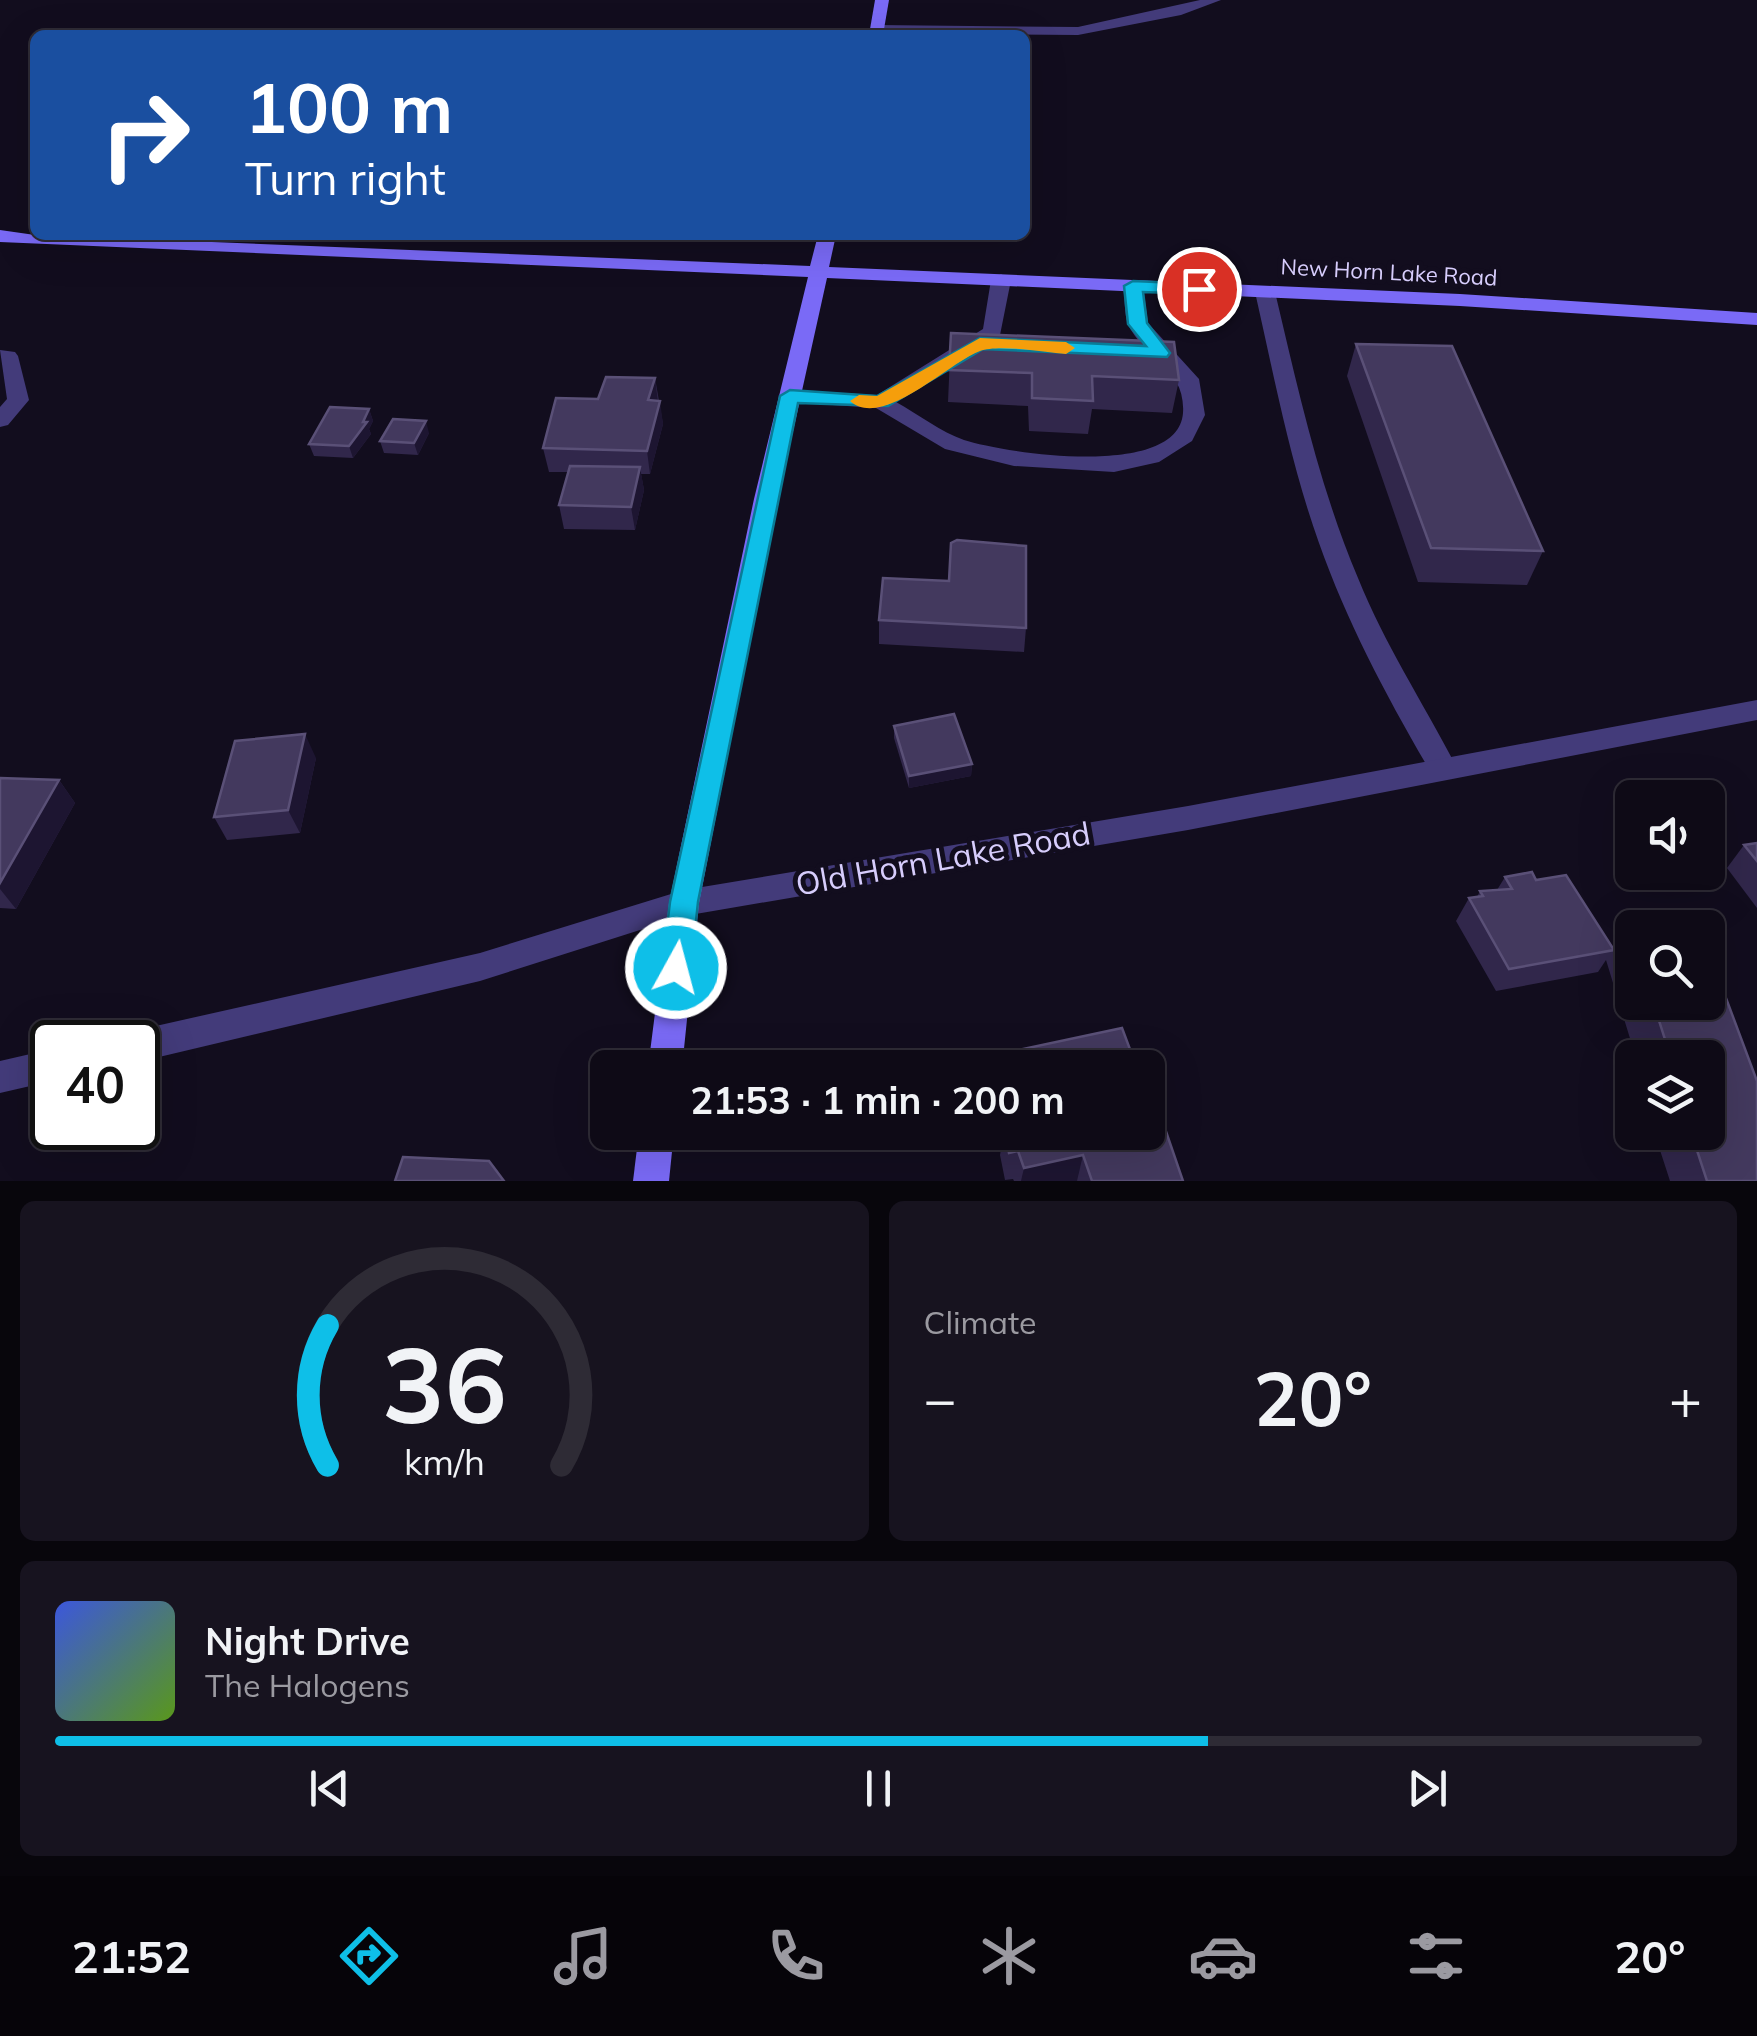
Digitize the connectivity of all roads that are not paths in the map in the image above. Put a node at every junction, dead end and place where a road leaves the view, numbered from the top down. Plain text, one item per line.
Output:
1 (882, 0) edge
2 (1214, 0) edge
3 (877, 30) edge
4 (1030, 31) edge
5 (0, 236) edge
6 (30, 237) edge
7 (88, 240) edge
8 (826, 240) edge
9 (817, 273) junction
10 (1001, 280) junction
11 (1133, 286) junction
12 (1265, 292) junction
13 (1757, 319) edge
14 (980, 344) junction
15 (1016, 345) edge
16 (1124, 351) edge
17 (1160, 353) junction
18 (0, 356) edge
19 (790, 396) junction
20 (881, 402) junction
21 (0, 420) edge
22 (1757, 710) edge
23 (1442, 768) junction
24 (684, 902) junction
25 (160, 1041) edge
26 (667, 1050) edge
27 (30, 1070) edge
28 (0, 1077) edge
29 (655, 1150) edge
30 (651, 1181) edge

1 - 3 main road
2 - 4 street
5 - 6 main road, New Horn Lake Road
7 - 9 main road, New Horn Lake Road
8 - 9 main road
9 - 10 main road, New Horn Lake Road
9 - 19 main road
10 - 11 main road, New Horn Lake Road
10 - 14 street
11 - 12 main road, New Horn Lake Road
11 - 17 street
12 - 13 main road, New Horn Lake Road
12 - 23 street
14 - 15 street
14 - 20 street
16 - 17 street
17 - 20 street
18 - 21 street
19 - 20 street
19 - 24 main road
22 - 23 street, Old Horn Lake Road
23 - 24 street, Old Horn Lake Road
24 - 25 street, Old Horn Lake Road
24 - 26 main road
27 - 28 street
29 - 30 main road

